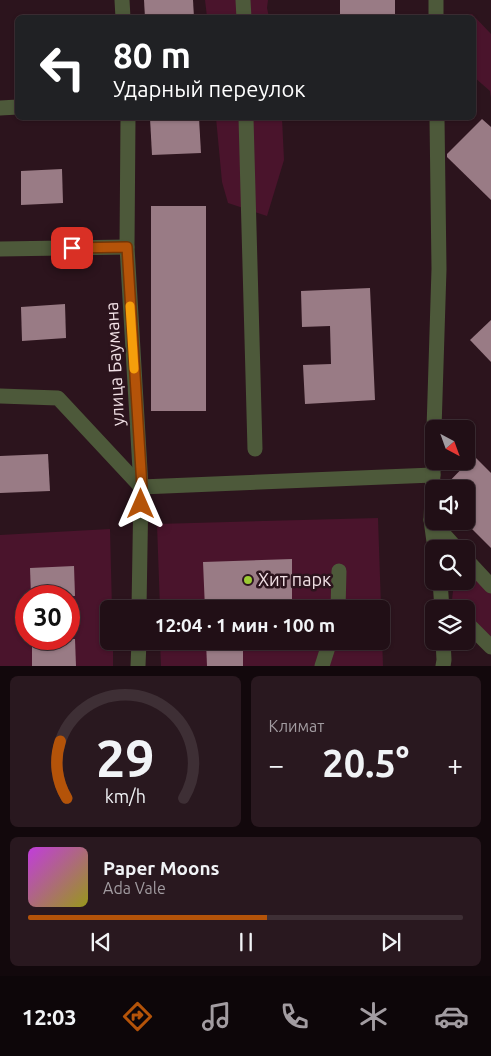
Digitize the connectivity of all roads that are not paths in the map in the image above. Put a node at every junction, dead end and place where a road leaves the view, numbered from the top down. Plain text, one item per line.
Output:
1 (122, 0) edge
2 (243, 0) edge
3 (436, 0) edge
4 (123, 15) edge
5 (244, 15) edge
6 (436, 15) edge
7 (15, 107) edge
8 (0, 108) edge
9 (128, 120) edge
10 (246, 120) edge
11 (437, 120) edge
12 (127, 247) junction
13 (0, 248) edge
14 (0, 396) edge
15 (434, 420) edge
16 (255, 449) dead end
17 (433, 470) edge
18 (433, 475) junction
19 (433, 480) edge
20 (142, 487) junction
21 (440, 530) edge
22 (449, 540) edge
23 (475, 569) edge
24 (339, 571) dead end
25 (491, 586) edge
26 (139, 600) edge
27 (338, 600) edge
28 (475, 631) edge
29 (491, 647) edge
30 (139, 650) edge
31 (327, 650) edge
32 (443, 650) edge
33 (138, 666) edge
34 (322, 666) edge
35 (443, 666) edge

1 - 4 street
2 - 5 street
3 - 6 street
7 - 8 street
9 - 12 street, улица Баумана
10 - 16 street
11 - 15 street
12 - 13 street
12 - 20 street, улица Баумана
14 - 20 street
17 - 18 street
18 - 19 street
18 - 20 street
20 - 26 street, улица Баумана
21 - 22 street
23 - 25 street
24 - 27 street
28 - 29 street
30 - 33 street
31 - 34 street
32 - 35 street

